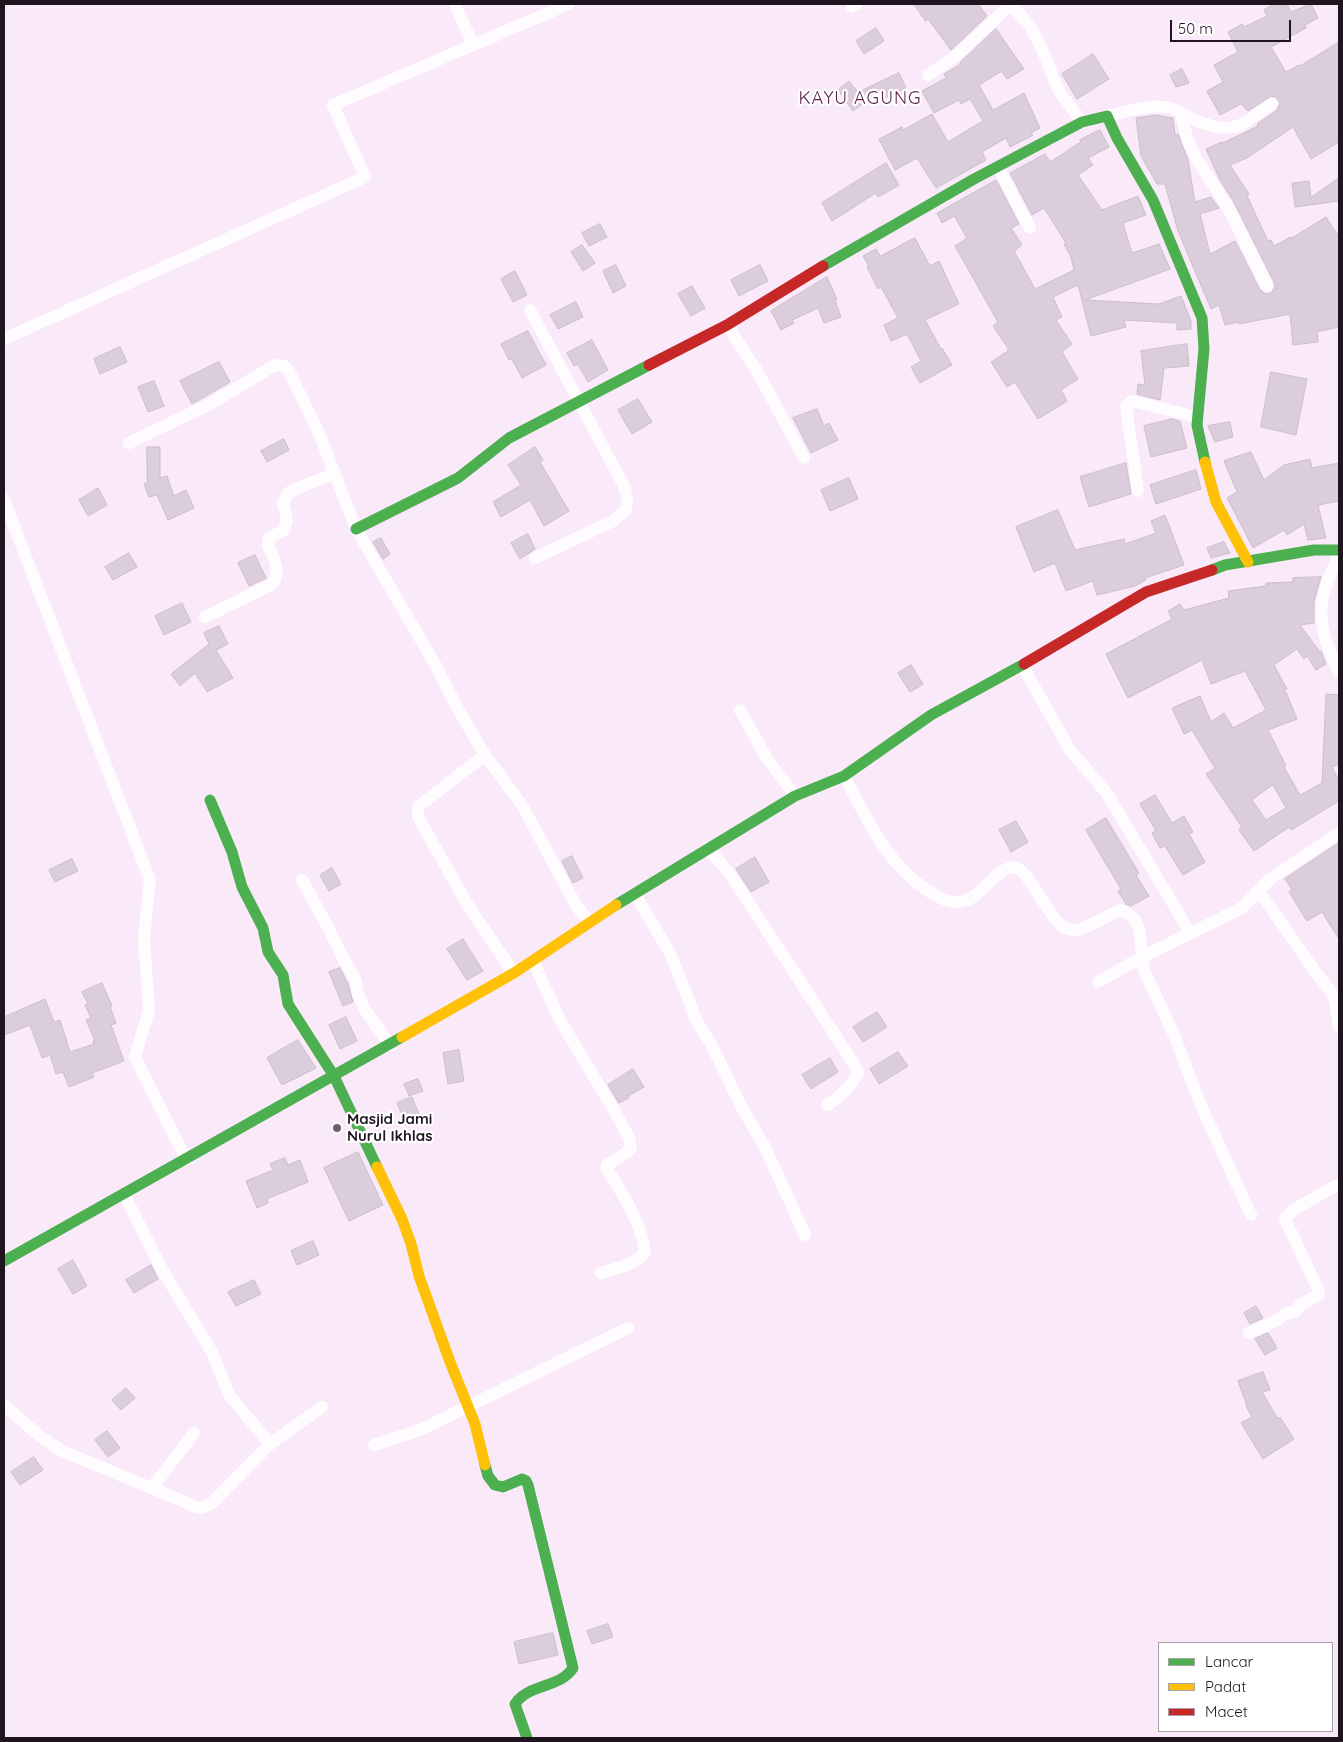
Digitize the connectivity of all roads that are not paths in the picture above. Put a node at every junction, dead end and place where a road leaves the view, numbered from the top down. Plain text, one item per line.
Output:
1 (455, 4) edge
2 (569, 4) edge
3 (1011, 4) edge
4 (473, 44) junction
5 (928, 75) dead end
6 (1272, 104) dead end
7 (1181, 114) junction
8 (1107, 116) junction
9 (1082, 122) junction
10 (998, 168) junction
11 (1030, 228) dead end
12 (1267, 286) dead end
13 (530, 310) dead end
14 (727, 324) junction
15 (4, 339) edge
16 (578, 403) junction
17 (1198, 417) junction
18 (129, 443) dead end
19 (804, 458) dead end
20 (334, 474) junction
21 (1138, 491) dead end
22 (4, 500) edge
23 (356, 529) junction
24 (1339, 550) edge
25 (1339, 554) edge
26 (535, 558) dead end
27 (1248, 562) junction
28 (205, 616) dead end
29 (1022, 665) junction
30 (1339, 672) edge
31 (740, 710) dead end
32 (486, 755) junction
33 (844, 776) junction
34 (795, 796) junction
35 (210, 800) dead end
36 (1339, 833) edge
37 (708, 848) junction
38 (302, 880) dead end
39 (1259, 891) junction
40 (635, 894) junction
41 (589, 922) junction
42 (1192, 934) junction
43 (1142, 957) junction
44 (533, 960) junction
45 (514, 973) junction
46 (1098, 982) dead end
47 (1339, 1027) edge
48 (390, 1045) junction
49 (334, 1076) junction
50 (827, 1105) dead end
51 (186, 1159) junction
52 (1339, 1184) edge
53 (124, 1194) junction
54 (1251, 1215) dead end
55 (805, 1235) dead end
56 (4, 1261) edge
57 (601, 1273) dead end
58 (628, 1328) dead end
59 (1249, 1333) dead end
60 (5, 1406) edge
61 (322, 1406) dead end
62 (468, 1407) junction
63 (194, 1433) dead end
64 (270, 1444) junction
65 (374, 1445) dead end
66 (152, 1488) junction
67 (527, 1738) edge

1 - 4 street
2 - 4 street
3 - 5 street
3 - 9 street
4 - 15 street
6 - 7 street
7 - 8 street
7 - 12 street
8 - 9 street
8 - 17 street
9 - 10 street
10 - 11 street
10 - 14 street
13 - 16 street
14 - 16 street
14 - 19 street
16 - 23 street
16 - 26 street
17 - 21 street
17 - 27 street
18 - 20 street
20 - 23 street
20 - 28 street
22 - 51 street
23 - 32 street
24 - 27 street
25 - 30 street
27 - 29 street
29 - 33 street
29 - 42 street
31 - 34 street
32 - 41 street
32 - 45 street
33 - 34 street
33 - 43 street
34 - 37 street
35 - 49 street
36 - 39 street
37 - 40 street
37 - 50 street
38 - 48 street
39 - 42 street
39 - 47 street
40 - 41 street
40 - 55 street
41 - 44 street
42 - 43 street
43 - 46 street
43 - 54 street
44 - 45 street
44 - 57 street
45 - 48 street
48 - 49 street
49 - 51 street
49 - 62 street
51 - 53 street
52 - 59 street
53 - 56 street
53 - 64 street
58 - 62 street
60 - 66 street
61 - 64 street
62 - 65 street
62 - 67 street
63 - 66 street
64 - 66 street

